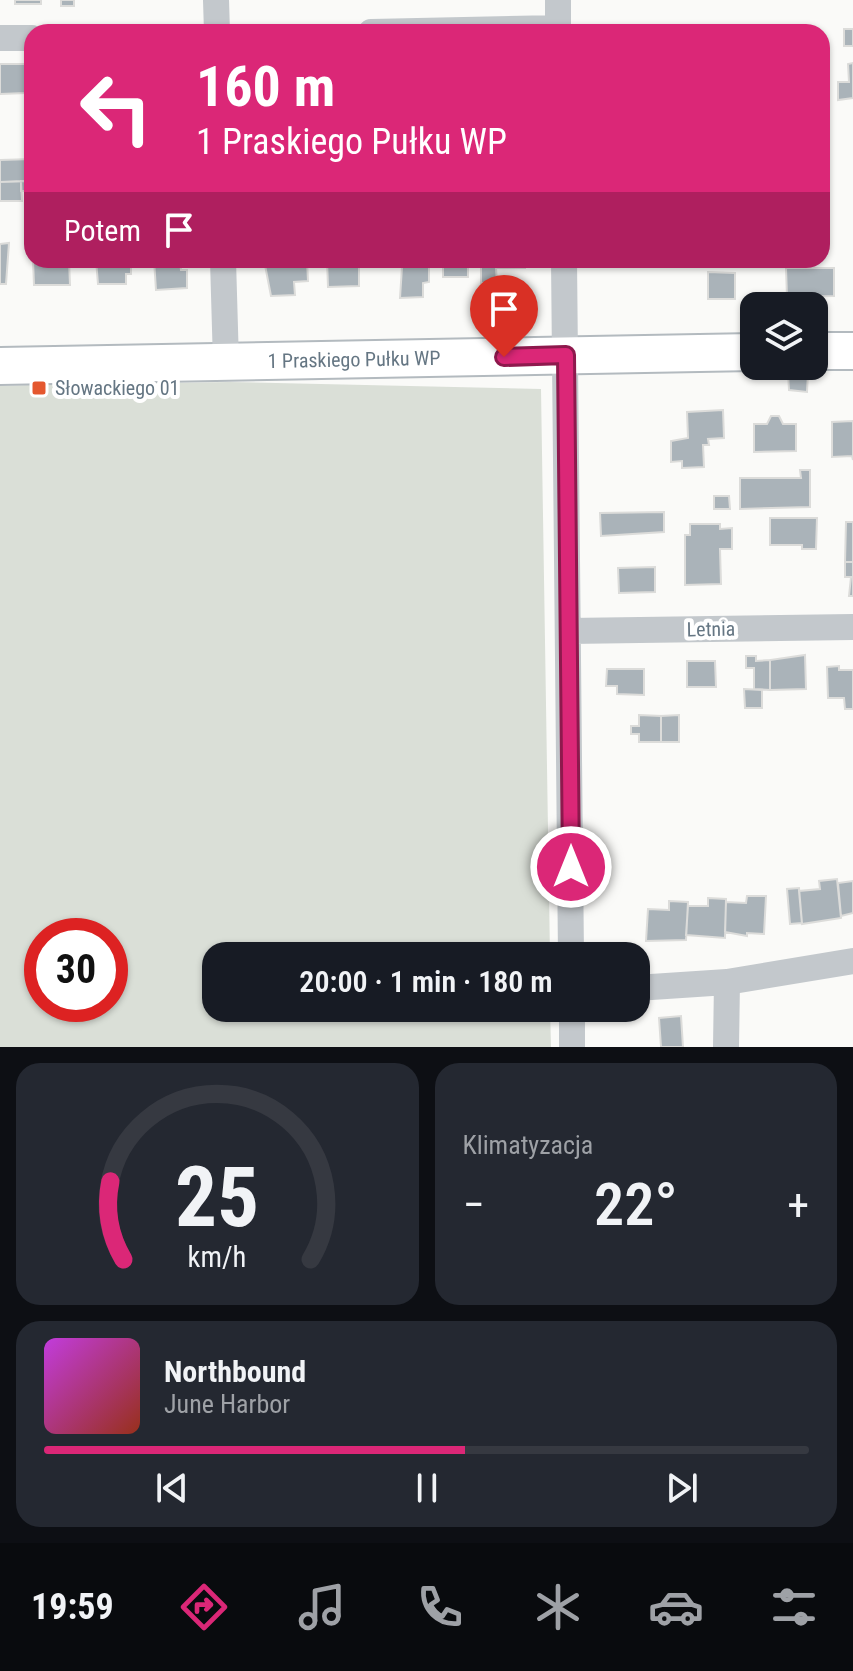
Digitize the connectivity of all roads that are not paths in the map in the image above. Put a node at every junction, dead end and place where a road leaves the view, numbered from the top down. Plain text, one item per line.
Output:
1 (216, 0) edge
2 (558, 0) edge
3 (217, 24) edge
4 (558, 24) edge
5 (0, 38) edge
6 (24, 38) edge
7 (223, 268) edge
8 (564, 268) edge
9 (828, 351) edge
10 (853, 351) edge
11 (740, 352) edge
12 (566, 355) junction
13 (226, 363) junction
14 (0, 366) edge
15 (853, 627) edge
16 (569, 631) junction
17 (571, 942) edge
18 (853, 961) edge
19 (727, 982) junction
20 (650, 987) edge
21 (572, 1022) edge
22 (572, 1047) edge
23 (726, 1047) edge

1 - 3 street
2 - 4 street
5 - 6 street
7 - 13 street
8 - 12 street
9 - 10 street
11 - 12 street, 1 Praskiego Pułku WP
12 - 13 street, 1 Praskiego Pułku WP
12 - 16 street
13 - 14 street, 1 Praskiego Pułku WP
15 - 16 street, Letnia
16 - 17 street
18 - 19 street
19 - 20 street
19 - 23 street
21 - 22 street

